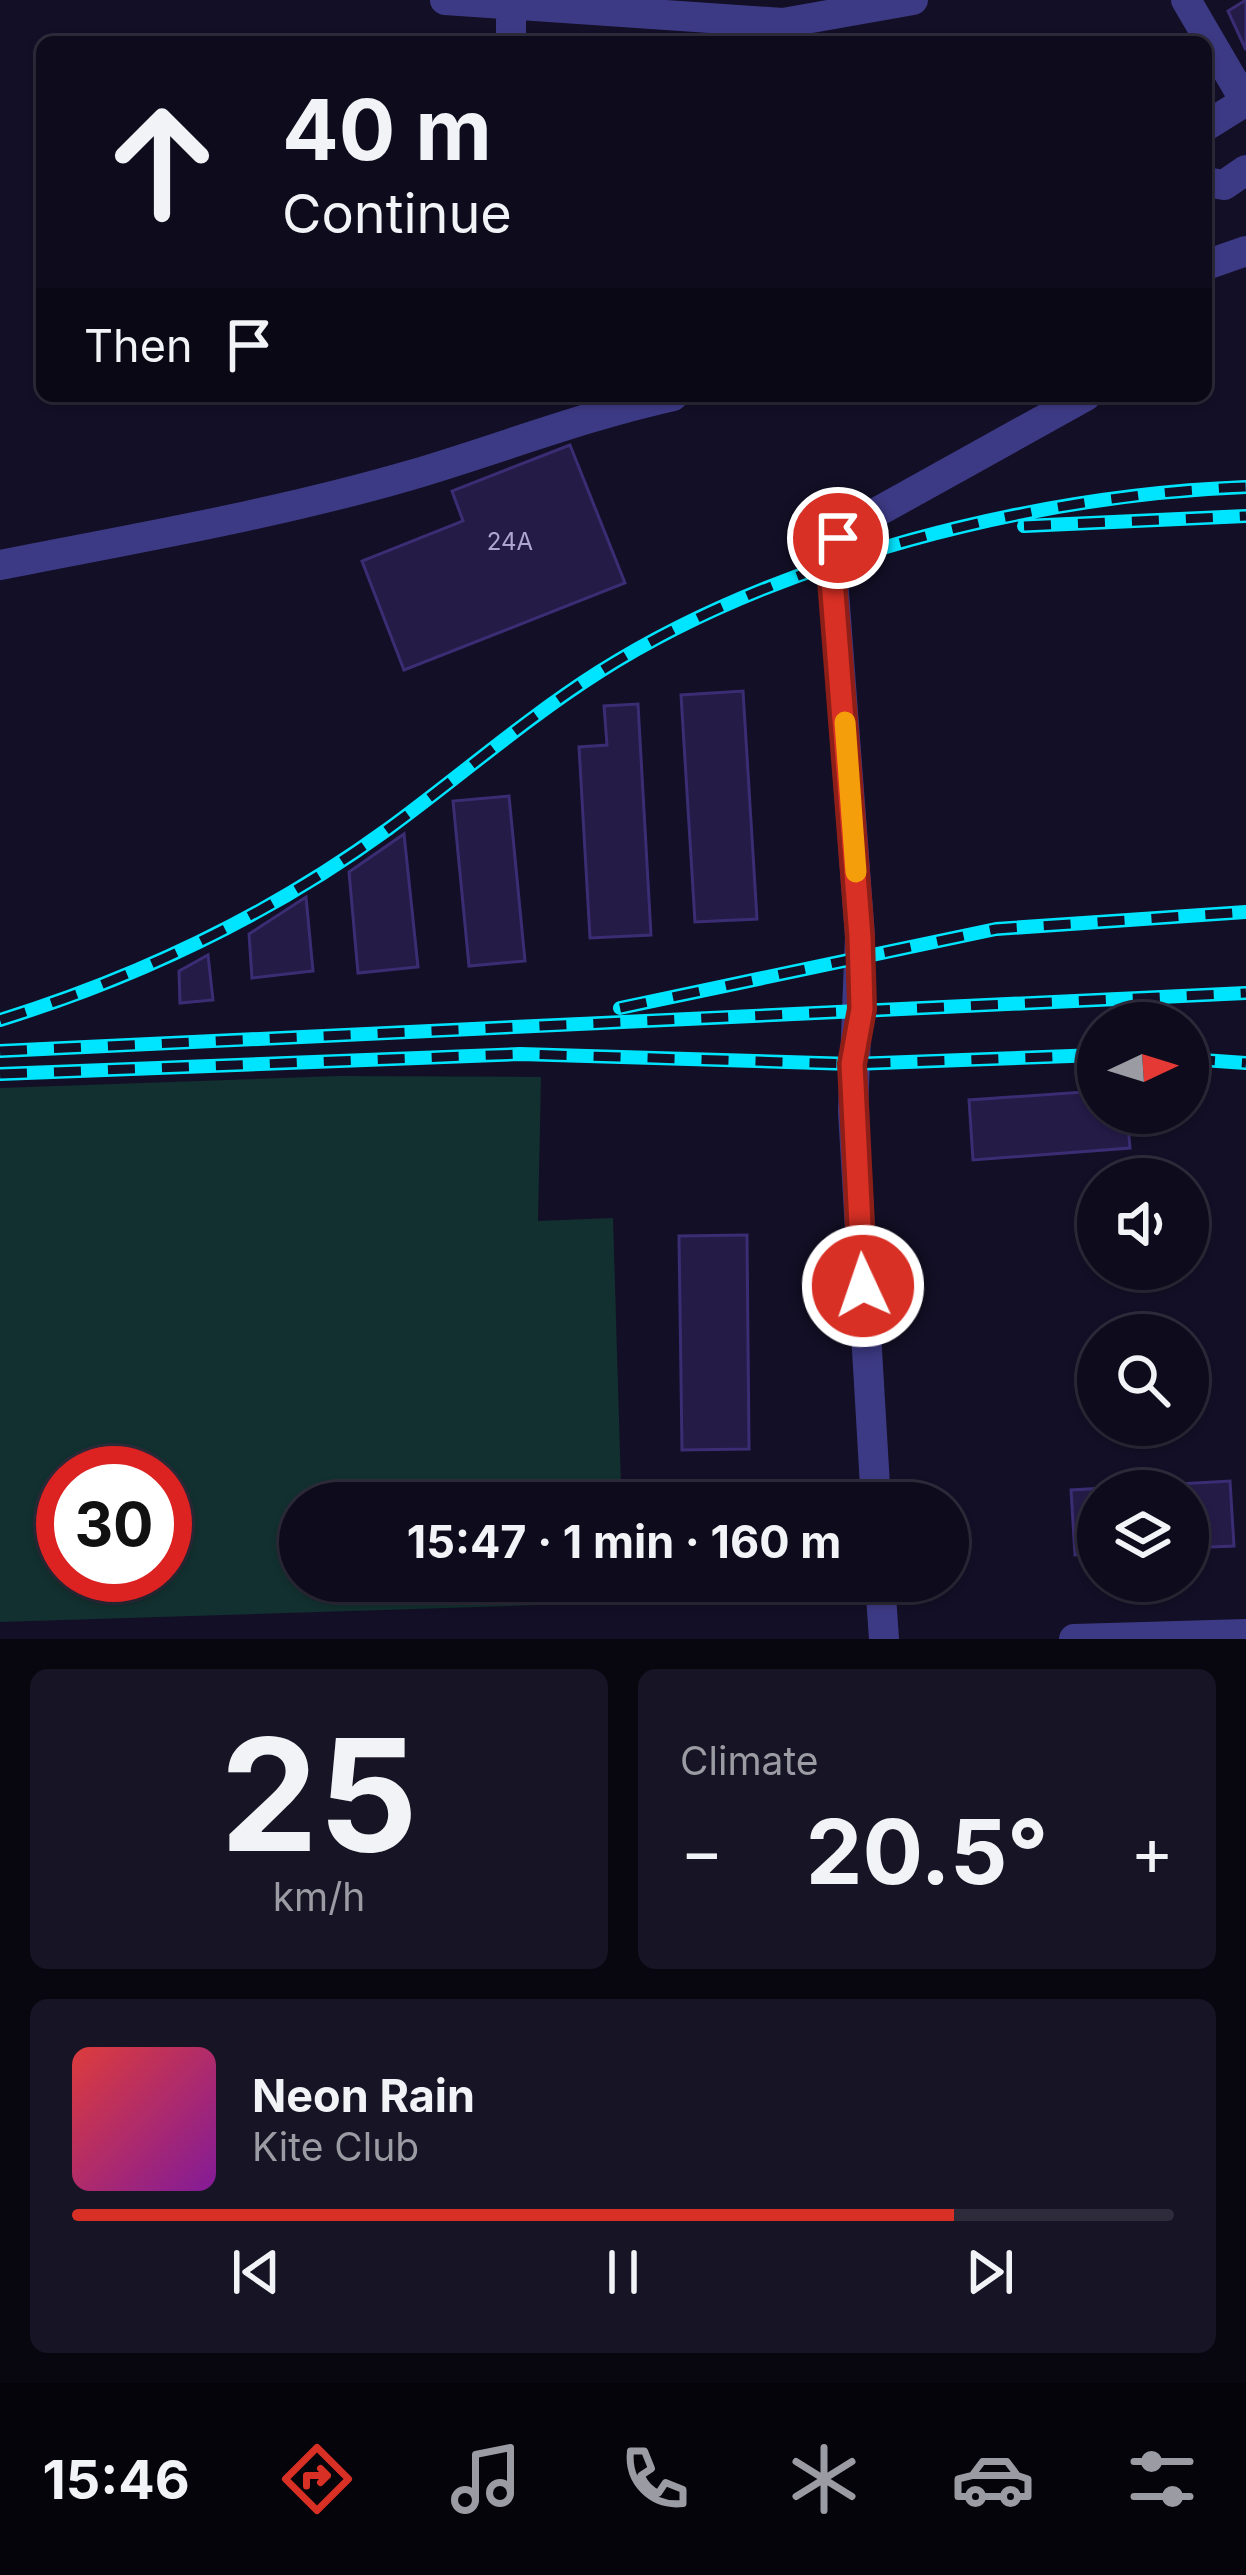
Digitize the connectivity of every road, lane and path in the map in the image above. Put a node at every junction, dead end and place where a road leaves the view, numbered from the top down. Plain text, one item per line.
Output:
1 (914, 0) edge
2 (1186, 0) edge
3 (463, 1) edge
4 (511, 4) junction
5 (512, 36) edge
6 (1207, 36) edge
7 (1212, 45) edge
8 (1245, 101) edge
9 (1212, 123) edge
10 (1246, 170) edge
11 (1212, 183) edge
12 (1246, 251) edge
13 (1212, 263) edge
14 (621, 402) edge
15 (1075, 402) edge
16 (586, 406) edge
17 (0, 565) edge
18 (875, 1482) edge
19 (881, 1602) edge
20 (1246, 1634) edge
21 (884, 1639) edge
22 (1074, 1639) edge

1 - 4 street
2 - 6 street
3 - 4 street
4 - 5 street
7 - 8 street
8 - 9 street
10 - 11 street
12 - 13 street
14 - 16 street
15 - 18 street
16 - 17 street
19 - 21 street
20 - 22 street

